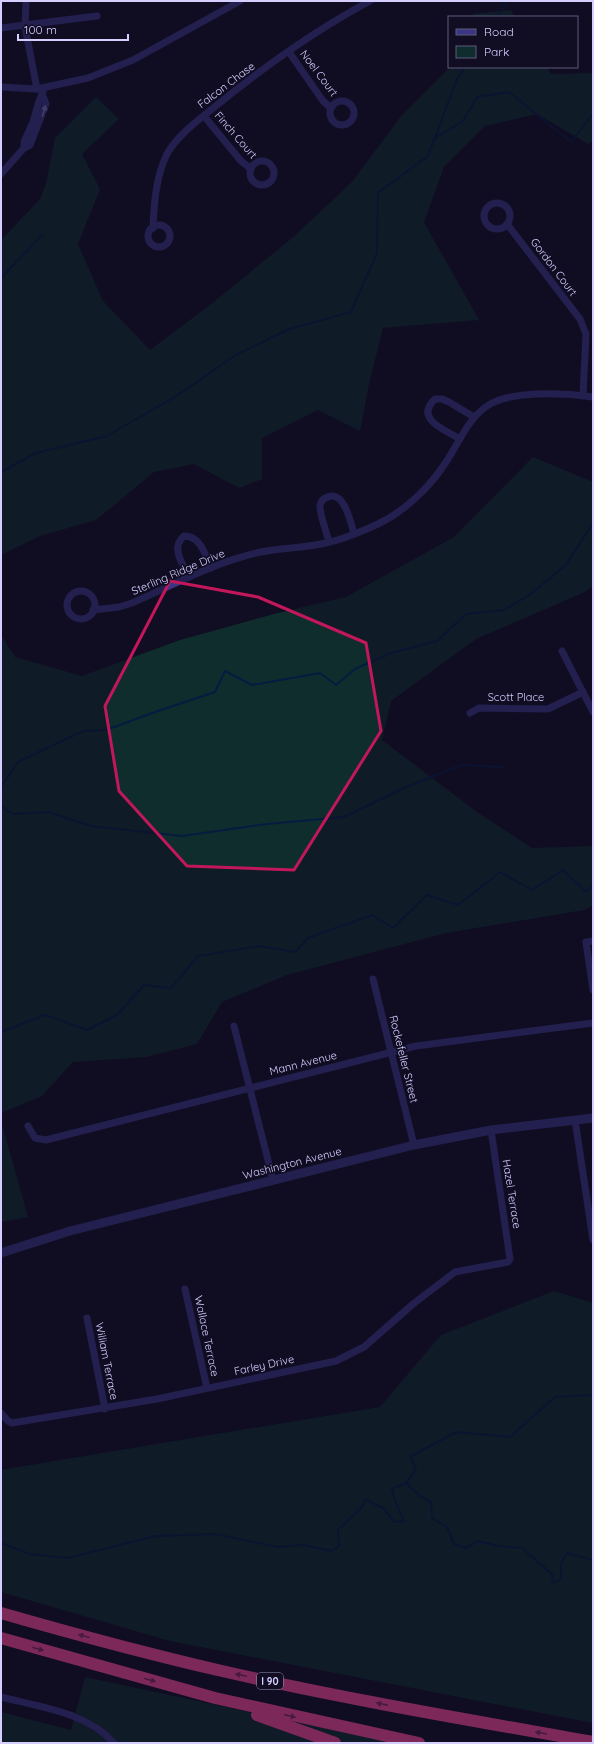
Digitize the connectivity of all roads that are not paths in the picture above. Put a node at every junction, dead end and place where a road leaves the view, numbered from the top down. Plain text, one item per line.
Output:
1 (26, 1) edge
2 (240, 1) edge
3 (370, 1) edge
4 (97, 16) dead end
5 (25, 27) junction
6 (1, 28) edge
7 (289, 52) junction
8 (1, 87) edge
9 (41, 91) junction
10 (331, 108) dead end
11 (204, 116) junction
12 (251, 169) dead end
13 (1, 174) edge
14 (507, 224) dead end
15 (153, 228) dead end
16 (583, 395) junction
17 (593, 397) edge
18 (474, 417) junction
19 (460, 438) junction
20 (354, 534) junction
21 (329, 542) junction
22 (211, 568) junction
23 (189, 577) junction
24 (94, 610) dead end
25 (562, 651) dead end
26 (583, 692) junction
27 (593, 711) edge
28 (470, 713) dead end
29 (590, 942) edge
30 (373, 979) dead end
31 (593, 990) edge
32 (593, 1023) edge
33 (234, 1026) dead end
34 (390, 1052) junction
35 (249, 1088) junction
36 (593, 1118) edge
37 (575, 1120) junction
38 (28, 1126) dead end
39 (491, 1130) junction
40 (414, 1145) junction
41 (273, 1180) junction
42 (593, 1240) edge
43 (1, 1254) edge
44 (508, 1262) joint
45 (185, 1288) dead end
46 (87, 1318) dead end
47 (207, 1388) junction
48 (105, 1408) junction
49 (1, 1413) edge
50 (1, 1612) edge
51 (1, 1638) edge
52 (184, 1690) junction
53 (1, 1697) edge
54 (593, 1742) edge
55 (114, 1743) edge
56 (335, 1743) edge
57 (418, 1743) edge

1 - 5 street
2 - 9 street
3 - 7 street, Falcon Chase
4 - 5 street
5 - 6 street
5 - 9 street
7 - 10 street, Noel Court
7 - 11 street, Falcon Chase
8 - 9 street
9 - 13 street
11 - 12 street, Finch Court
11 - 15 street, Falcon Chase
14 - 16 street, Gordon Court
16 - 17 street, Sterling Ridge Drive
16 - 18 street, Sterling Ridge Drive
18 - 19 street, Sterling Ridge Drive
18 - 19 street
19 - 20 street, Sterling Ridge Drive
20 - 21 street, Sterling Ridge Drive
20 - 21 street
21 - 22 street, Sterling Ridge Drive
22 - 23 street, Sterling Ridge Drive
22 - 23 street
23 - 24 street, Sterling Ridge Drive
25 - 26 street
26 - 27 street
26 - 28 street, Scott Place
29 - 31 street
30 - 34 street, Rockefeller Street
32 - 34 street, Mann Avenue
33 - 35 street
34 - 35 street, Mann Avenue
34 - 40 street, Rockefeller Street
35 - 38 street, Mann Avenue
35 - 41 street
36 - 37 street, Washington Avenue
37 - 39 street, Washington Avenue
37 - 42 street
39 - 40 street, Washington Avenue
39 - 44 street, Hazel Terrace
40 - 41 street, Washington Avenue
41 - 43 street, Washington Avenue
44 - 47 street, Farley Drive
45 - 47 street, Wallace Terrace
46 - 48 street, William Terrace
47 - 48 street, Farley Drive
48 - 49 street, Farley Drive
54 -> 50 highway, I 90
51 -> 52 highway
52 - 56 highway
52 -> 57 highway
53 - 55 street

